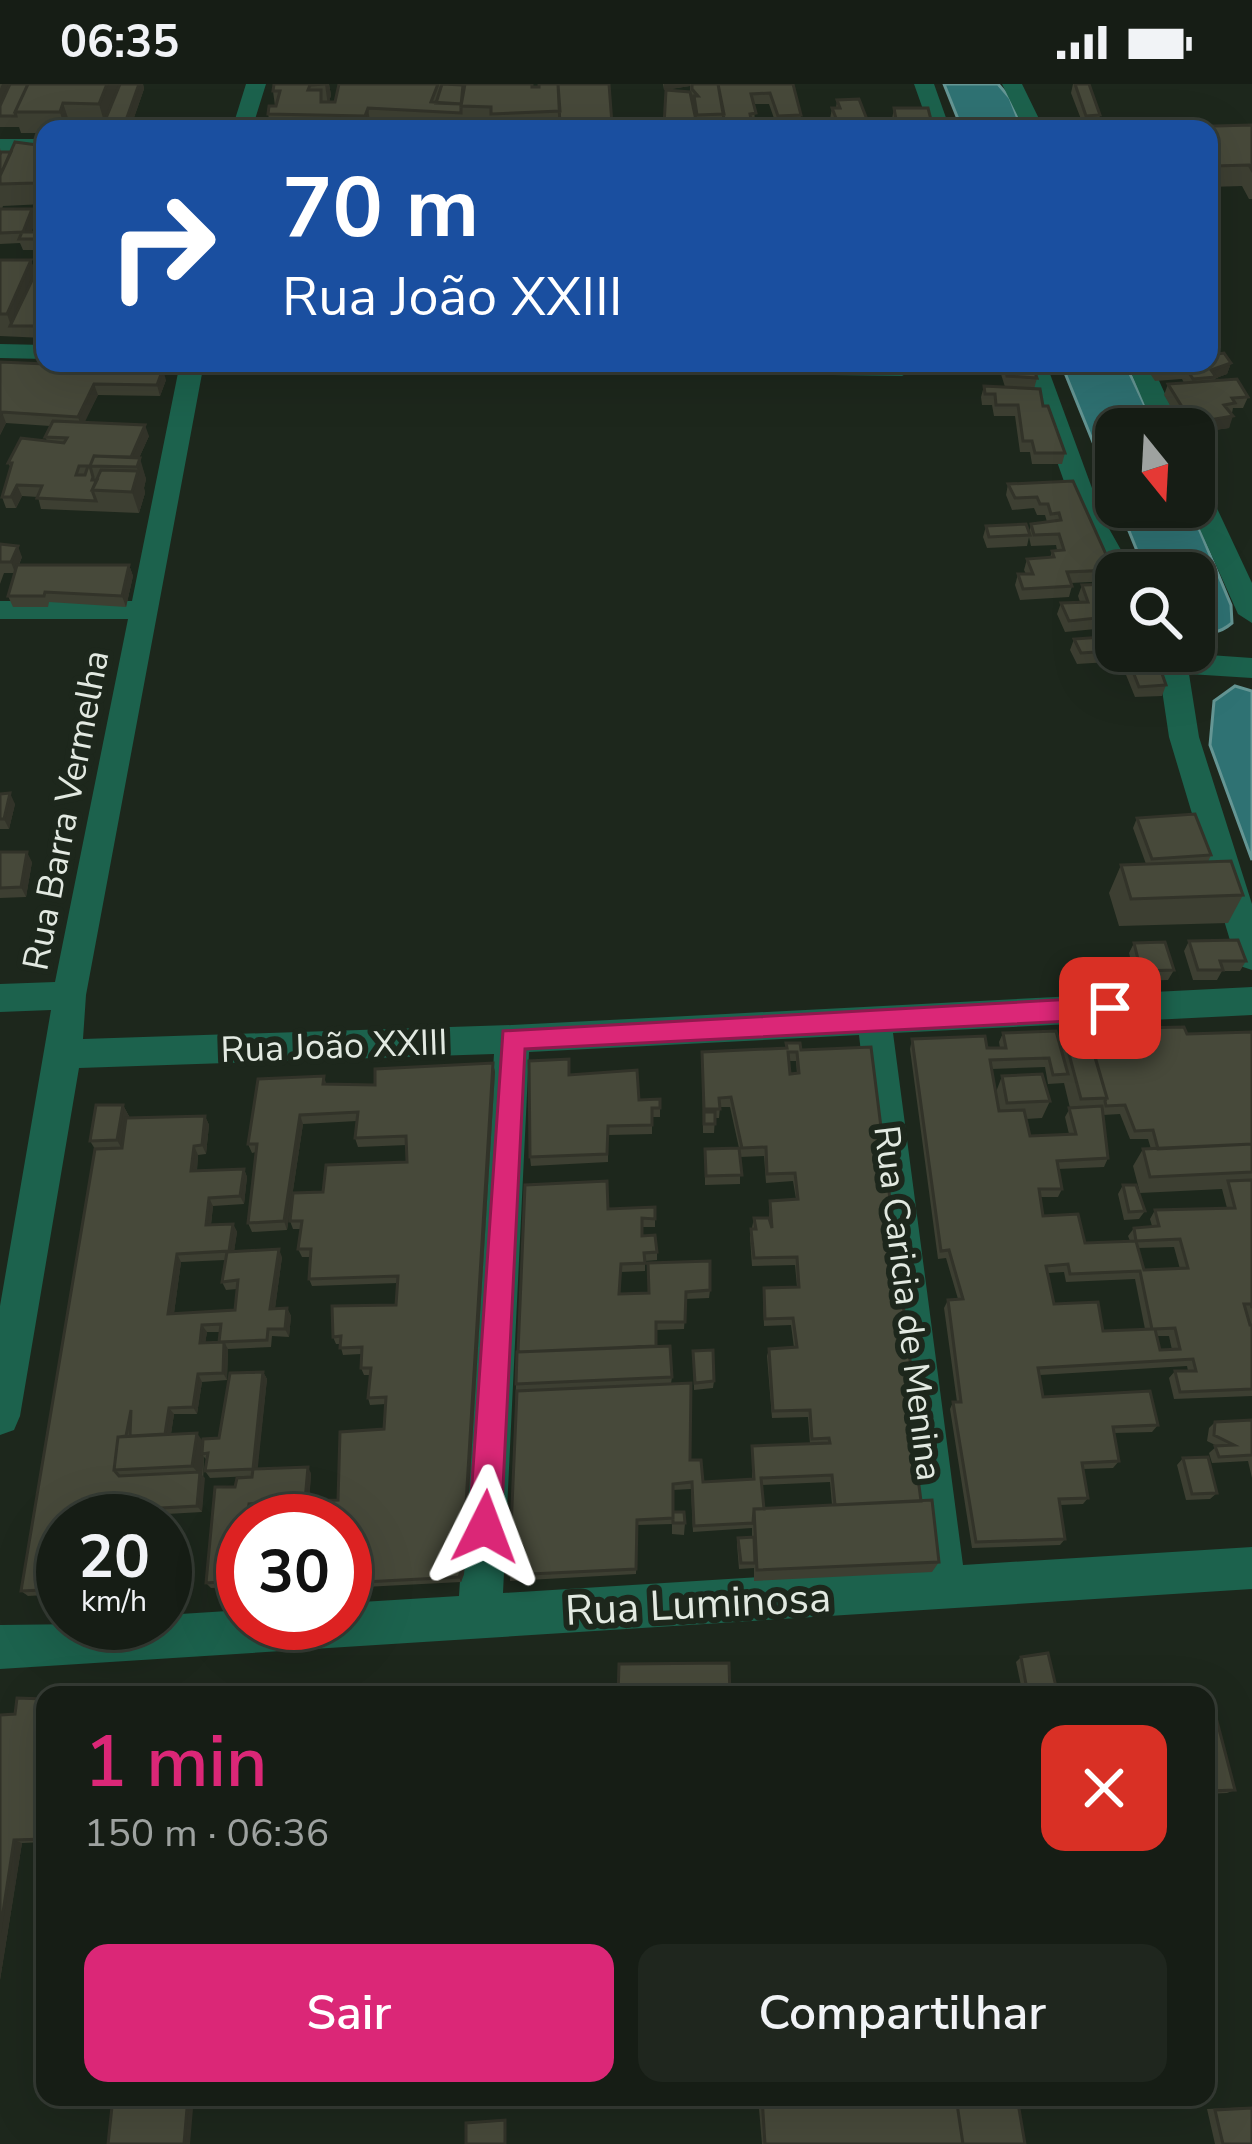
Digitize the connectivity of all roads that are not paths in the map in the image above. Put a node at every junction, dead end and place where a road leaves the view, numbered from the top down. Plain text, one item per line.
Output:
1 (256, 84) edge
2 (924, 84) edge
3 (1012, 84) edge
4 (245, 120) edge
5 (937, 120) edge
6 (1030, 120) edge
7 (0, 145) edge
8 (36, 145) edge
9 (0, 351) edge
10 (36, 352) edge
11 (190, 372) edge
12 (1037, 372) edge
13 (1142, 372) edge
14 (1158, 408) edge
15 (1213, 528) edge
16 (1109, 552) edge
17 (0, 610) edge
18 (143, 610) junction
19 (1252, 614) edge
20 (1215, 663) edge
21 (1252, 668) edge
22 (1173, 672) edge
23 (1252, 957) edge
24 (69, 995) junction
25 (0, 998) edge
26 (1252, 1001) edge
27 (874, 1018) junction
28 (512, 1039) junction
29 (64, 1054) junction
30 (0, 1416) edge
31 (1252, 1568) edge
32 (944, 1588) junction
33 (480, 1616) junction
34 (0, 1647) edge

1 - 4 street
2 - 5 street
3 - 6 street
7 - 8 street
9 - 10 street
11 - 18 street, Rua Barra Vermelha
12 - 16 street
13 - 14 street
15 - 19 street
17 - 18 street
18 - 24 street, Rua Barra Vermelha
20 - 21 street
22 - 23 street
24 - 25 street
24 - 29 street, Rua Barra Vermelha
26 - 27 street, Rua João XXIII
27 - 28 street, Rua João XXIII
27 - 32 street, Rua Caricia de Menina
28 - 29 street, Rua João XXIII
28 - 33 street
29 - 30 street, Rua Barra Vermelha
31 - 32 street, Rua Luminosa
32 - 33 street, Rua Luminosa
33 - 34 street, Rua Luminosa

